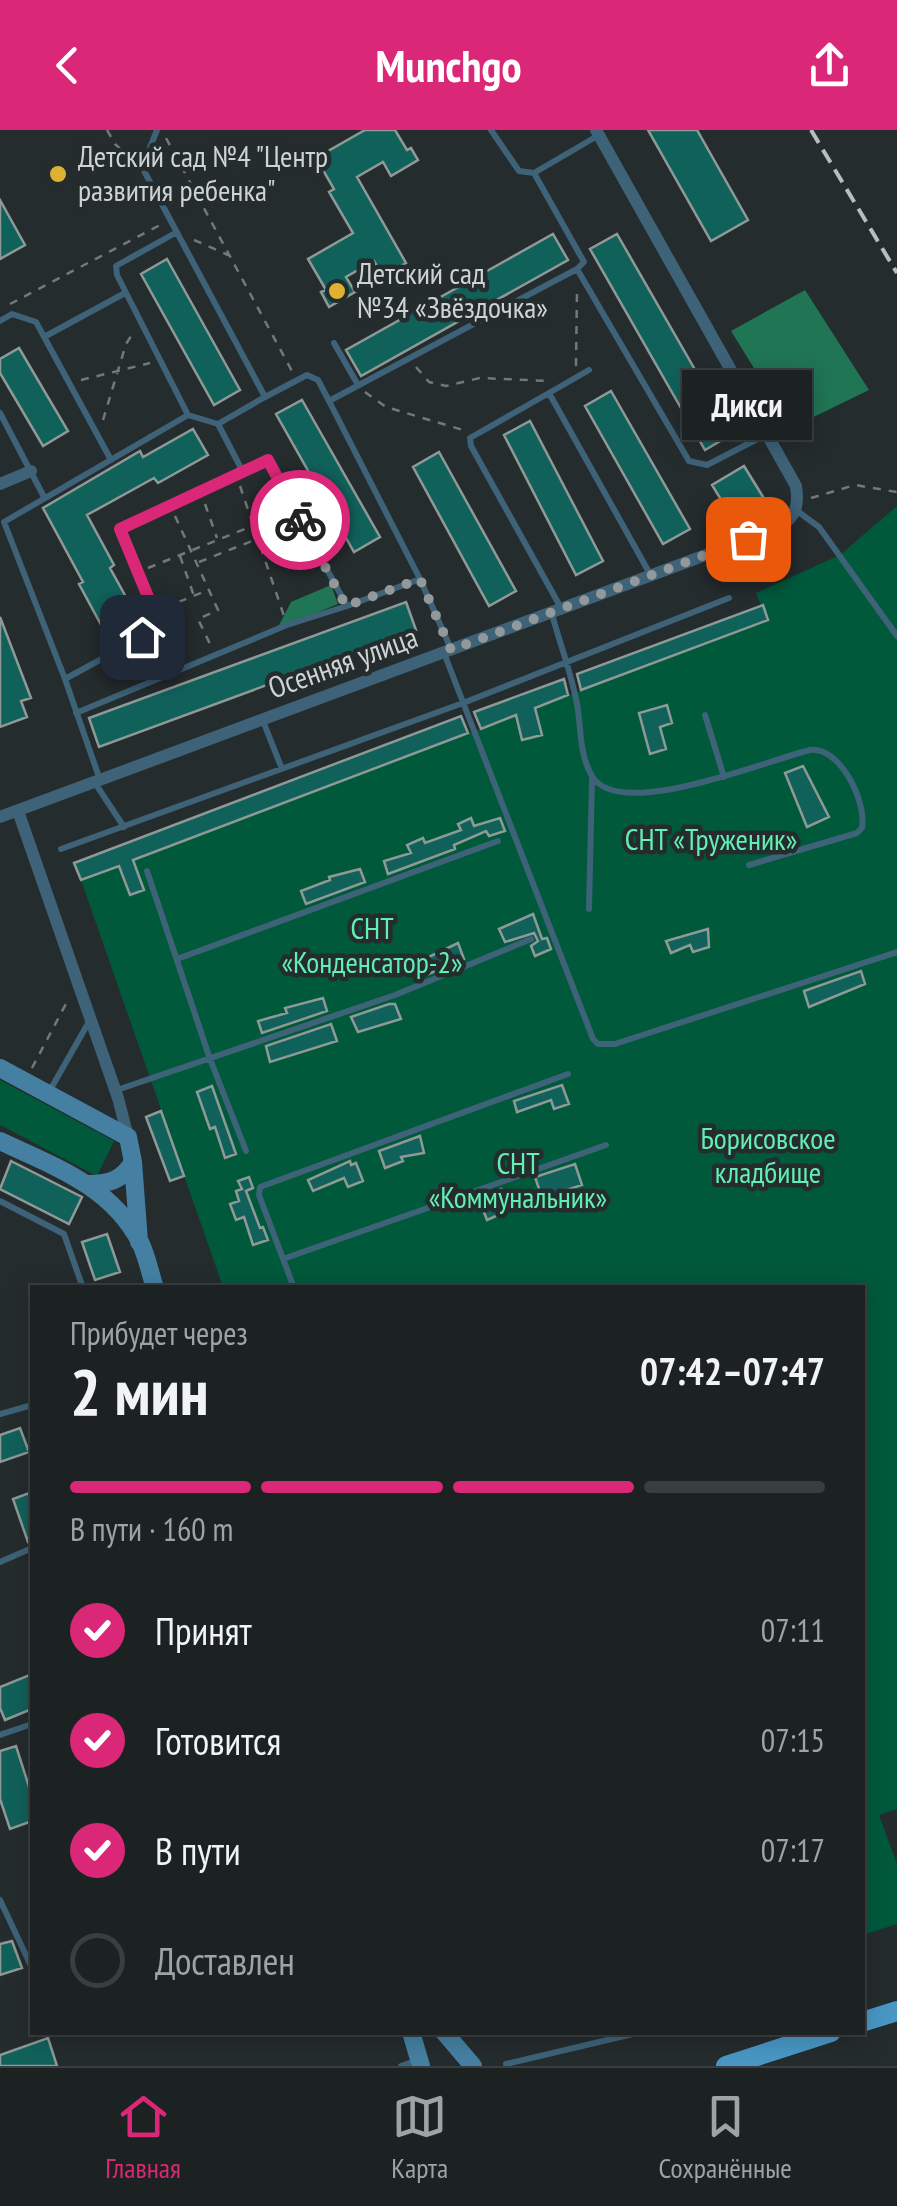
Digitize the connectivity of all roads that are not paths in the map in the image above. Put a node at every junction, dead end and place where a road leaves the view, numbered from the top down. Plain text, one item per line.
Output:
1 (159, 130) edge
2 (492, 130) edge
3 (598, 132) edge
4 (534, 174) junction
5 (177, 232) junction
6 (577, 269) junction
7 (126, 293) junction
8 (0, 321) edge
9 (44, 336) junction
10 (334, 343) dead end
11 (589, 370) dead end
12 (358, 385) junction
13 (549, 393) junction
14 (265, 397) junction
15 (330, 401) junction
16 (0, 413) edge
17 (188, 415) junction
18 (218, 424) junction
19 (766, 434) junction
20 (111, 460) junction
21 (31, 471) junction
22 (240, 474) junction
23 (0, 484) edge
24 (44, 497) junction
25 (797, 506) junction
26 (650, 576) junction
27 (420, 579) junction
28 (729, 598) dead end
29 (346, 606) junction
30 (557, 610) junction
31 (897, 636) edge
32 (447, 651) junction
33 (565, 663) junction
34 (65, 679) junction
35 (464, 703) junction
36 (76, 713) junction
37 (705, 715) dead end
38 (263, 719) junction
39 (282, 769) junction
40 (724, 776) junction
41 (592, 778) junction
42 (97, 781) junction
43 (18, 811) junction
44 (0, 817) edge
45 (124, 826) junction
46 (498, 841) dead end
47 (61, 849) dead end
48 (748, 864) dead end
49 (147, 870) dead end
50 (589, 909) dead end
51 (532, 940) dead end
52 (897, 952) edge
53 (177, 959) junction
54 (90, 1019) junction
55 (210, 1059) junction
56 (6, 1072) edge
57 (568, 1074) dead end
58 (116, 1091) junction
59 (48, 1094) junction
60 (128, 1136) junction
61 (0, 1141) edge
62 (606, 1145) dead end
63 (246, 1151) dead end
64 (134, 1162) junction
65 (89, 1184) junction
66 (0, 1201) edge
67 (140, 1242) junction
68 (283, 1259) junction
69 (82, 1285) edge
70 (154, 1285) edge
71 (293, 1285) edge
72 (30, 1405) edge
73 (0, 1414) edge
74 (30, 1549) edge
75 (0, 1562) edge
76 (30, 1725) edge
77 (0, 1735) edge
78 (0, 1900) edge
79 (2, 1912) edge
80 (30, 1964) edge
81 (897, 2012) edge
82 (865, 2021) edge
83 (411, 2035) edge
84 (447, 2035) edge
85 (628, 2035) edge
86 (811, 2035) edge
87 (786, 2039) edge
88 (414, 2064) edge
89 (506, 2064) edge
90 (473, 2066) edge
91 (726, 2066) edge

1 - 5 lane
2 - 4 lane
3 - 4 lane
3 - 19 street
4 - 6 lane
5 - 7 lane
5 - 14 lane
6 - 12 lane
6 - 19 lane
7 - 9 lane
7 - 17 lane
8 - 9 lane
9 - 20 lane
10 - 12 lane
11 - 13 lane
12 - 15 lane
13 - 26 lane
13 - 30 lane
14 - 15 lane
14 - 18 lane
15 - 27 lane
16 - 21 lane
17 - 18 lane
17 - 20 lane
18 - 22 lane
19 - 25 street
20 - 24 lane
21 - 23 street
21 - 24 lane
22 - 29 lane
22 - 34 lane
24 - 34 lane
25 - 26 street, Осенняя улица
25 - 31 lane
26 - 30 street, Осенняя улица
27 - 29 lane
27 - 32 lane
28 - 33 lane
29 - 36 lane
30 - 32 street, Осенняя улица
30 - 33 lane
32 - 35 lane
32 - 38 street, Осенняя улица
33 - 35 lane
33 - 41 lane
34 - 36 lane
35 - 39 lane
35 - 52 lane
36 - 42 lane
37 - 40 lane
38 - 39 lane
38 - 42 street, Осенняя улица
39 - 45 lane
40 - 41 lane
40 - 48 lane
41 - 50 lane
42 - 43 street, Осенняя улица
42 - 45 lane
43 - 44 street, Осенняя улица
43 - 54 street
45 - 47 lane
46 - 53 lane
49 - 53 lane
51 - 55 lane
53 - 55 lane
54 - 58 street
54 - 59 lane
55 - 58 lane
55 - 63 lane
56 - 59 street
57 - 68 lane
58 - 60 street
59 - 60 street
60 - 64 street
61 - 65 street
62 - 68 lane
64 - 65 street
64 - 67 street
65 - 67 street
66 - 69 lane
67 - 70 street
68 - 71 lane
72 - 73 lane
74 - 75 lane
76 - 77 lane
78 - 79 lane
79 - 80 lane
81 - 82 main road
83 - 88 street
84 - 90 street
85 - 89 lane
86 - 87 main road
87 - 91 main road

